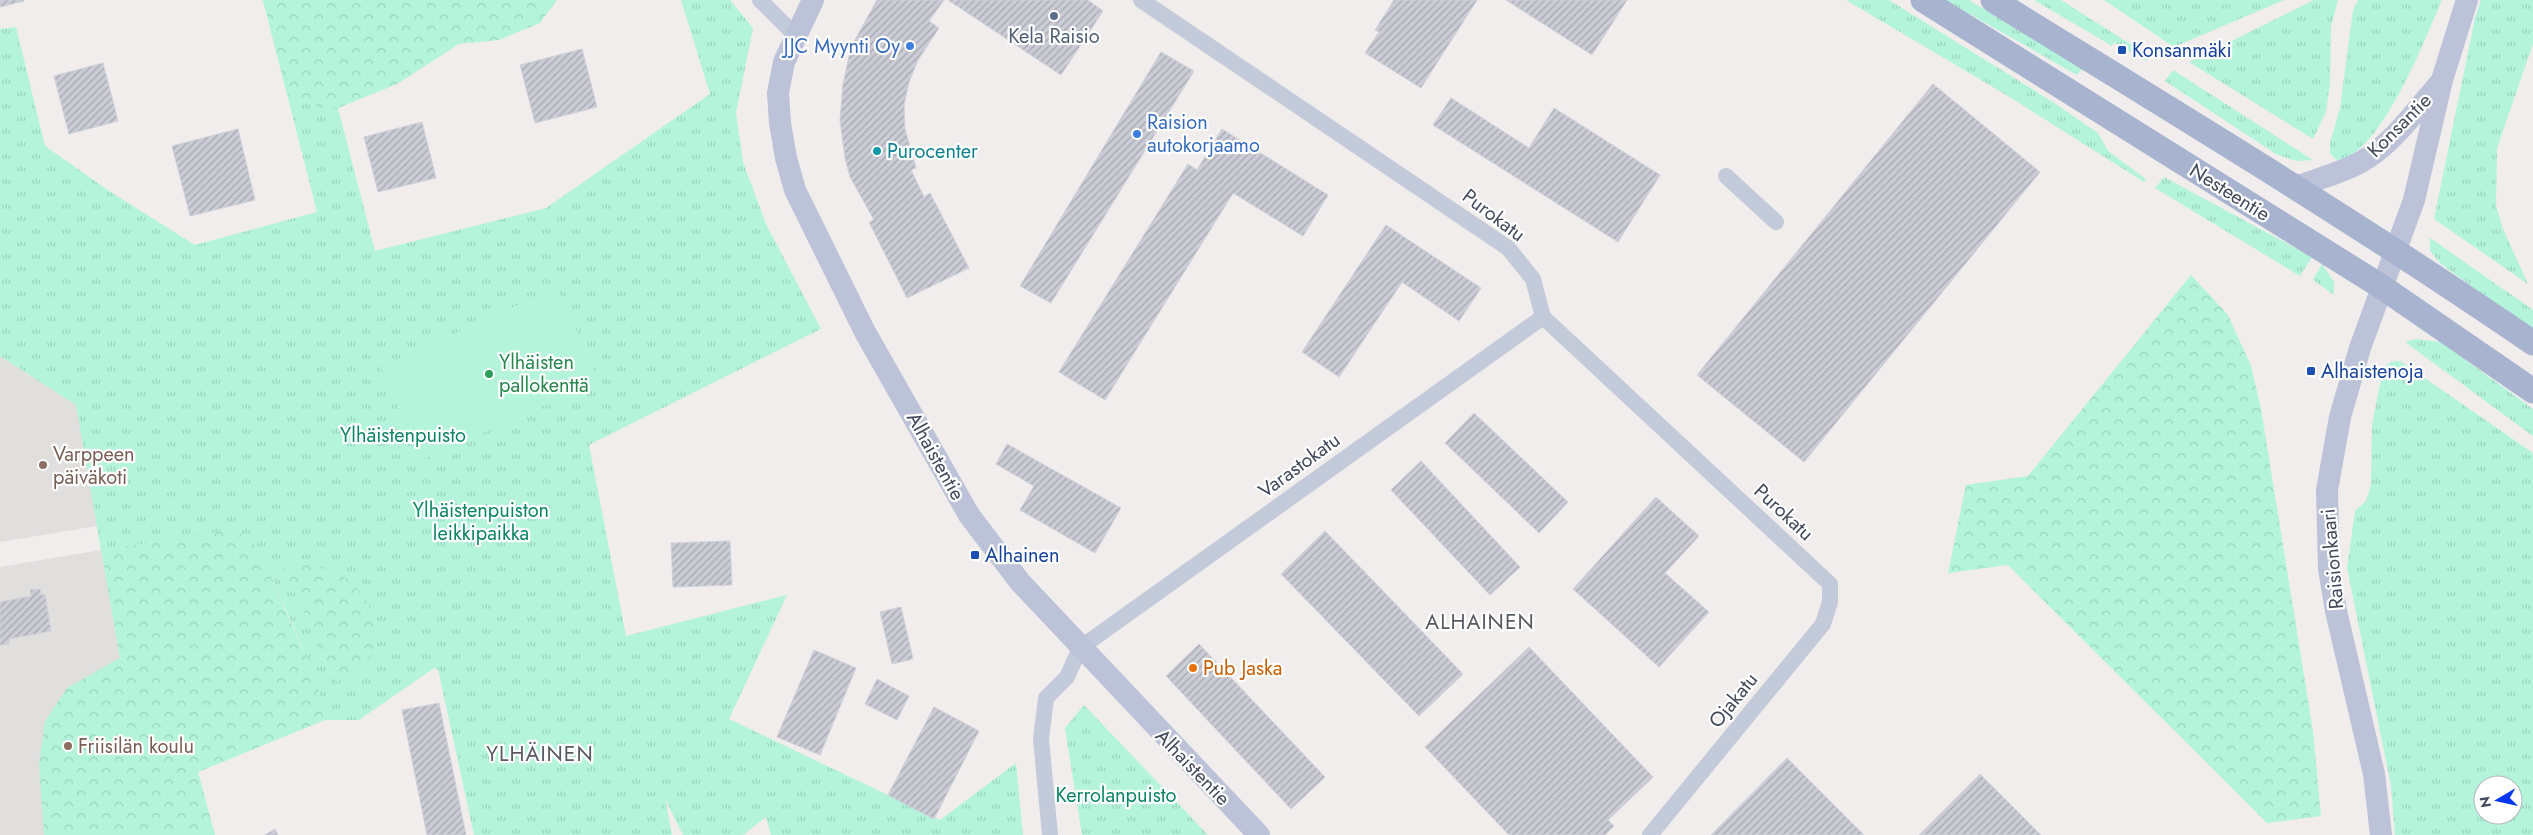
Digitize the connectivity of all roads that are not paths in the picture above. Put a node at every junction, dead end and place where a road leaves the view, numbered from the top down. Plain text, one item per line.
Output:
1 (760, 0) edge
2 (813, 0) edge
3 (1141, 0) edge
4 (1923, 0) edge
5 (1993, 0) edge
6 (2467, 0) edge
7 (795, 35) junction
8 (2442, 80) junction
9 (1726, 176) dead end
10 (2296, 187) junction
11 (1776, 222) dead end
12 (2396, 251) junction
13 (2382, 287) junction
14 (1543, 317) junction
15 (2533, 344) edge
16 (2533, 391) edge
17 (1830, 584) joint
18 (1080, 648) junction
19 (1050, 835) edge
20 (1259, 835) edge
21 (1650, 835) edge
22 (2382, 835) edge

1 - 7 street
2 - 7 street, Alhaistentie
3 - 14 street, Purokatu
4 - 13 main road, Nesteentie
5 - 10 main road, Nesteentie
6 - 8 street, Konsantie
7 - 18 street, Alhaistentie
8 - 10 street, Konsantie
8 - 12 street, Konsantie
9 - 11 street
10 - 12 main road, Nesteentie
12 - 13 street, Konsantie
12 - 15 main road, Nesteentie
13 - 16 main road, Nesteentie
13 - 22 street, Raisionkaari
14 - 17 street, Purokatu
14 - 18 street, Varastokatu
17 - 21 street, Ojakatu
18 - 19 street
18 - 20 street, Alhaistentie

